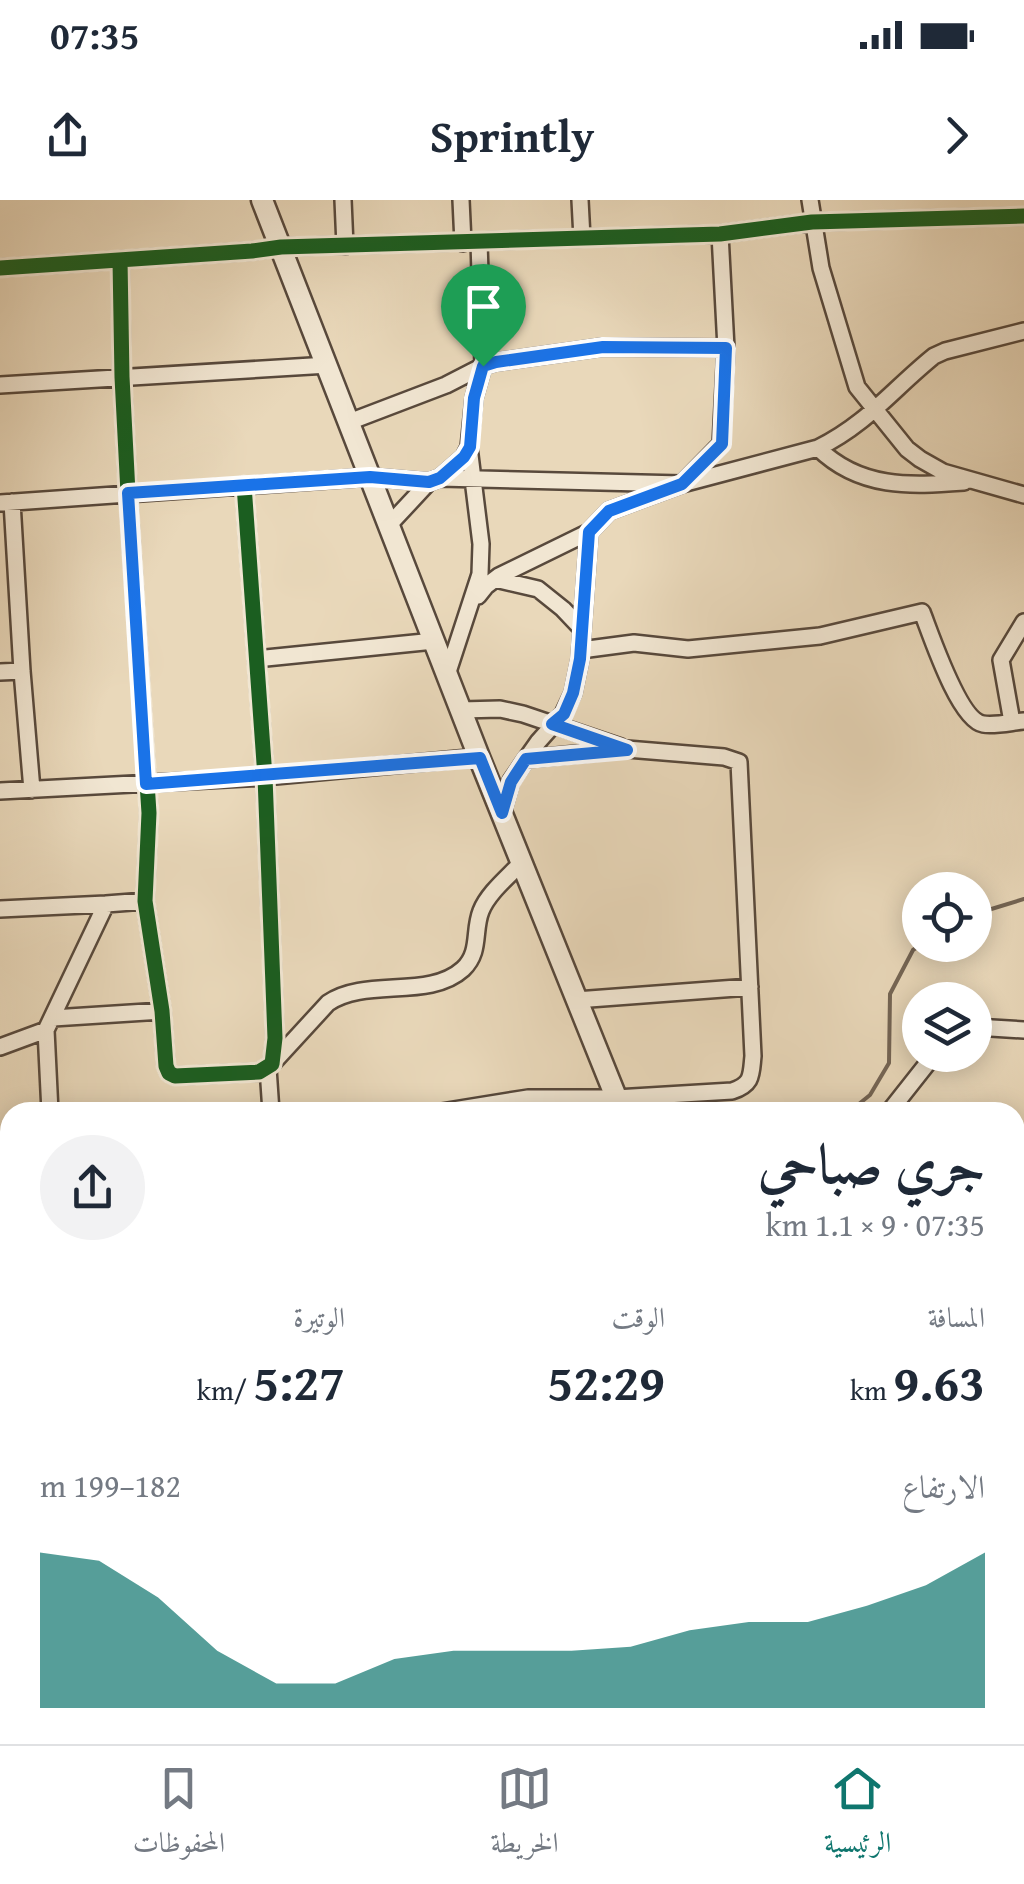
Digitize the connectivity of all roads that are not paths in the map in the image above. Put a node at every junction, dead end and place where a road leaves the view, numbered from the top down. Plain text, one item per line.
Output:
1 (262, 200) edge
2 (343, 200) edge
3 (461, 200) edge
4 (580, 200) edge
5 (810, 200) edge
6 (1024, 216) edge
7 (812, 222) junction
8 (720, 234) junction
9 (582, 238) junction
10 (471, 243) junction
11 (345, 246) junction
12 (281, 247) junction
13 (120, 260) junction
14 (0, 268) edge
15 (1024, 330) edge
16 (726, 348) junction
17 (328, 365) junction
18 (483, 366) junction
19 (122, 377) junction
20 (0, 385) edge
21 (877, 410) junction
22 (349, 422) junction
23 (470, 447) junction
24 (818, 448) junction
25 (370, 477) junction
26 (472, 479) junction
27 (435, 480) junction
28 (972, 481) junction
29 (682, 484) junction
30 (244, 485) junction
31 (128, 493) junction
32 (1024, 494) edge
33 (6, 502) edge
34 (388, 525) junction
35 (589, 532) junction
36 (7, 551) edge
37 (495, 578) junction
38 (472, 603) junction
39 (1024, 622) edge
40 (582, 629) junction
41 (434, 641) junction
42 (580, 650) junction
43 (256, 660) junction
44 (22, 671) junction
45 (0, 672) edge
46 (448, 676) junction
47 (461, 710) junction
48 (1018, 722) edge
49 (552, 724) junction
50 (627, 750) junction
51 (480, 758) junction
52 (526, 759) junction
53 (264, 776) junction
54 (146, 784) junction
55 (32, 790) junction
56 (0, 791) edge
57 (502, 813) junction
58 (521, 863) junction
59 (145, 901) junction
60 (106, 904) junction
61 (0, 909) edge
62 (750, 987) junction
63 (576, 1000) junction
64 (162, 1011) junction
65 (49, 1024) junction
66 (992, 1028) edge
67 (1024, 1030) edge
68 (0, 1047) edge
69 (270, 1066) junction
70 (921, 1072) edge
71 (50, 1102) edge
72 (270, 1102) edge
73 (503, 1102) edge
74 (574, 1102) edge
75 (617, 1102) edge
76 (649, 1102) edge
77 (897, 1102) edge

1 - 12 street
2 - 11 street
3 - 10 street
4 - 9 street
5 - 7 street
6 - 7 street
7 - 8 street
7 - 21 street
8 - 9 street
8 - 16 street
9 - 10 street
10 - 11 street
10 - 18 street
11 - 12 street
12 - 13 street
12 - 17 street
13 - 14 street
13 - 19 street
15 - 21 street
16 - 18 street
16 - 29 street
17 - 19 street
17 - 22 street
18 - 22 street
18 - 23 street
19 - 20 street
19 - 31 street
21 - 24 street
21 - 28 street
22 - 25 street
23 - 26 street
23 - 27 street
24 - 28 street
24 - 29 street
25 - 27 street
25 - 30 street
25 - 34 street
26 - 27 street
26 - 29 street
26 - 38 street
27 - 34 street
28 - 32 street
29 - 35 street
30 - 31 street
30 - 43 street
31 - 33 street
31 - 54 street
33 - 36 street
34 - 41 street
35 - 37 street
35 - 40 street
36 - 44 street
37 - 38 street
37 - 40 street
38 - 46 street
39 - 48 street
40 - 42 street
41 - 43 street
41 - 46 street
42 - 48 street
42 - 49 street
43 - 53 street
44 - 45 street
44 - 55 street
46 - 47 street
47 - 49 street
47 - 51 street
49 - 50 street
49 - 52 street
50 - 52 street
50 - 62 street
51 - 53 street
51 - 57 street
52 - 57 street
53 - 54 street
53 - 69 street
54 - 55 street
54 - 59 street
55 - 56 street
57 - 58 street
58 - 63 street
58 - 69 street
59 - 60 street
59 - 64 street
60 - 61 street
60 - 65 street
62 - 63 street
62 - 76 street
63 - 75 street
64 - 65 street
64 - 69 street
65 - 68 street
65 - 71 street
66 - 67 street
69 - 72 street
70 - 77 street
73 - 74 street

